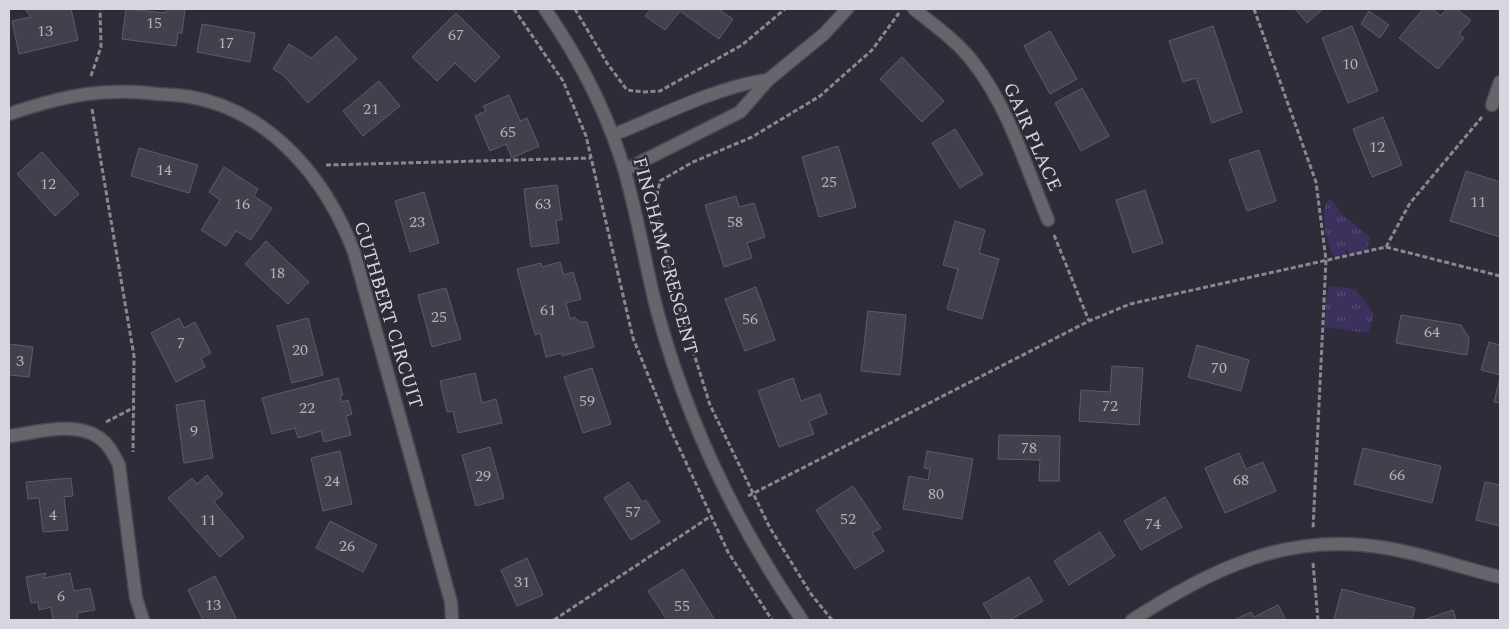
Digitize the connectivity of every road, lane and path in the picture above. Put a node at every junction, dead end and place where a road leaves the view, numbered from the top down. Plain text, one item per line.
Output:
1 (100, 9) edge
2 (514, 9) edge
3 (545, 9) edge
4 (575, 9) edge
5 (785, 9) edge
6 (847, 9) edge
7 (902, 9) edge
8 (914, 9) edge
9 (1254, 9) edge
10 (768, 80) junction
11 (1500, 82) edge
12 (90, 95) junction
13 (1492, 104) joint
14 (9, 114) edge
15 (613, 135) junction
16 (306, 166) junction
17 (625, 170) junction
18 (1048, 220) joint
19 (1386, 247) junction
20 (1326, 260) junction
21 (1500, 276) edge
22 (1089, 321) junction
23 (85, 432) junction
24 (9, 436) edge
25 (753, 493) junction
26 (732, 505) junction
27 (711, 516) dead end
28 (1312, 546) junction
29 (1500, 577) edge
30 (143, 620) edge
31 (452, 620) edge
32 (554, 620) edge
33 (802, 620) edge
34 (832, 620) edge
35 (1132, 620) edge
36 (1318, 620) edge

1 - 12 path
2 - 16 path
3 - 15 street, FINCHAM CRESCENT
4 - 5 path
6 - 10 street
7 - 25 path
8 - 18 street, GAIR PLACE
9 - 20 path
10 - 15 street
10 - 17 street
11 - 13 street
12 - 14 street, CUTHBERT CIRCUIT
12 - 16 street, CUTHBERT CIRCUIT
12 - 23 path
13 - 19 path
15 - 17 street, FINCHAM CRESCENT
16 - 31 street, CUTHBERT CIRCUIT
17 - 26 street, FINCHAM CRESCENT
18 - 22 path
19 - 20 path
19 - 21 path
20 - 22 path
20 - 28 path
22 - 25 path
23 - 24 street
23 - 30 street
25 - 26 path
25 - 34 path
26 - 33 street, FINCHAM CRESCENT
27 - 32 path
28 - 29 street
28 - 35 street
28 - 36 path

